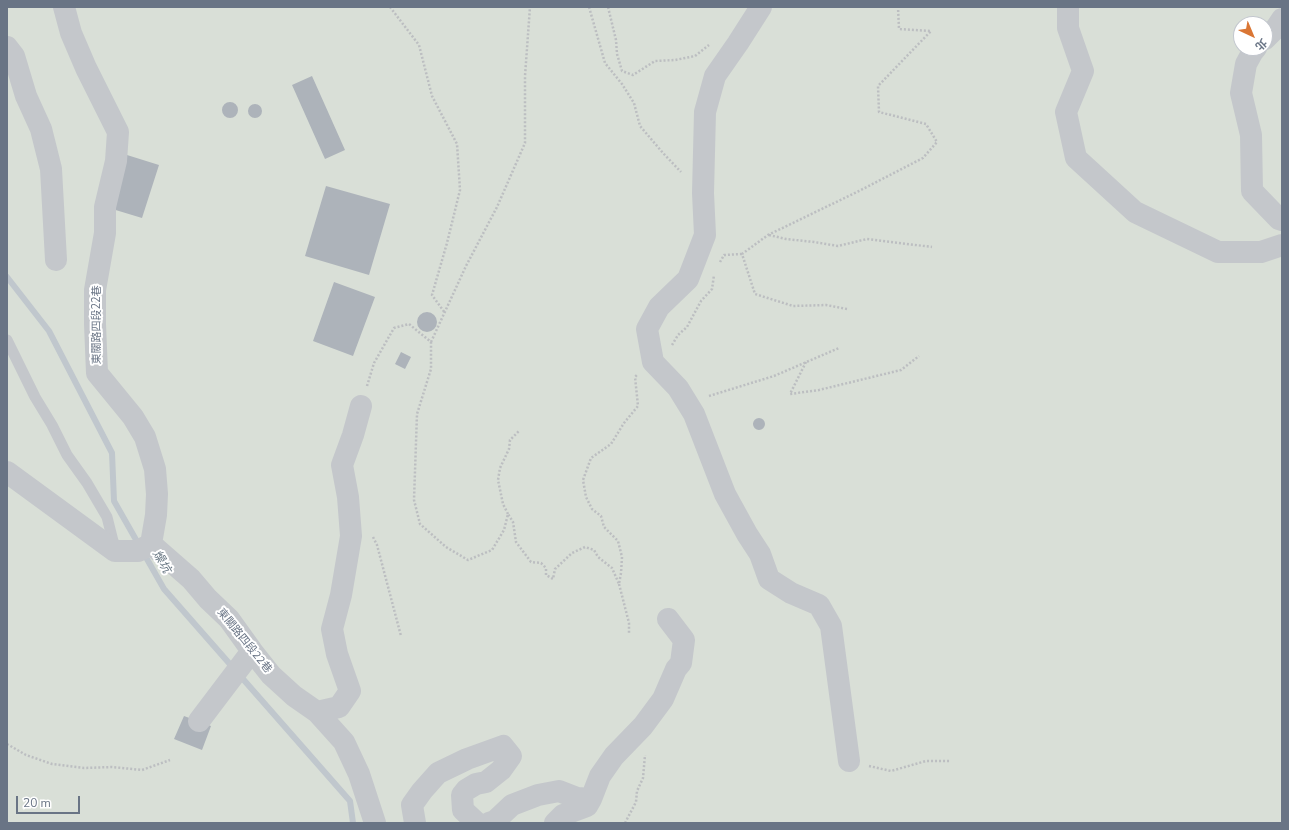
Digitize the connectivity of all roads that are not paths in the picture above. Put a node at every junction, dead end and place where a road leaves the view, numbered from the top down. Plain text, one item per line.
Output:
1 (64, 7) edge
2 (761, 7) edge
3 (1068, 7) edge
4 (1282, 19) edge
5 (1273, 31) edge
6 (7, 47) edge
7 (1250, 56) edge
8 (1282, 220) edge
9 (1282, 245) edge
10 (56, 260) dead end
11 (7, 340) edge
12 (361, 406) road end
13 (7, 472) edge
14 (152, 544) junction
15 (115, 551) junction
16 (668, 619) dead end
17 (252, 651) junction
18 (317, 712) junction
19 (199, 722) dead end
20 (849, 761) road end
21 (591, 799) junction
22 (375, 823) edge
23 (414, 823) edge
24 (477, 823) edge
25 (489, 823) edge
26 (555, 823) edge

1 - 14 street, 東關路四段22巷
2 - 20 street
3 - 9 street
4 - 5 street
6 - 10 street
7 - 8 street
11 - 15 lane
12 - 18 street
13 - 15 street
14 - 15 street
14 - 17 street, 東關路四段22巷
16 - 21 street
17 - 18 street, 東關路四段22巷
17 - 19 street
18 - 22 street, 東關路四段22巷
21 - 25 street
21 - 26 street
23 - 24 street

